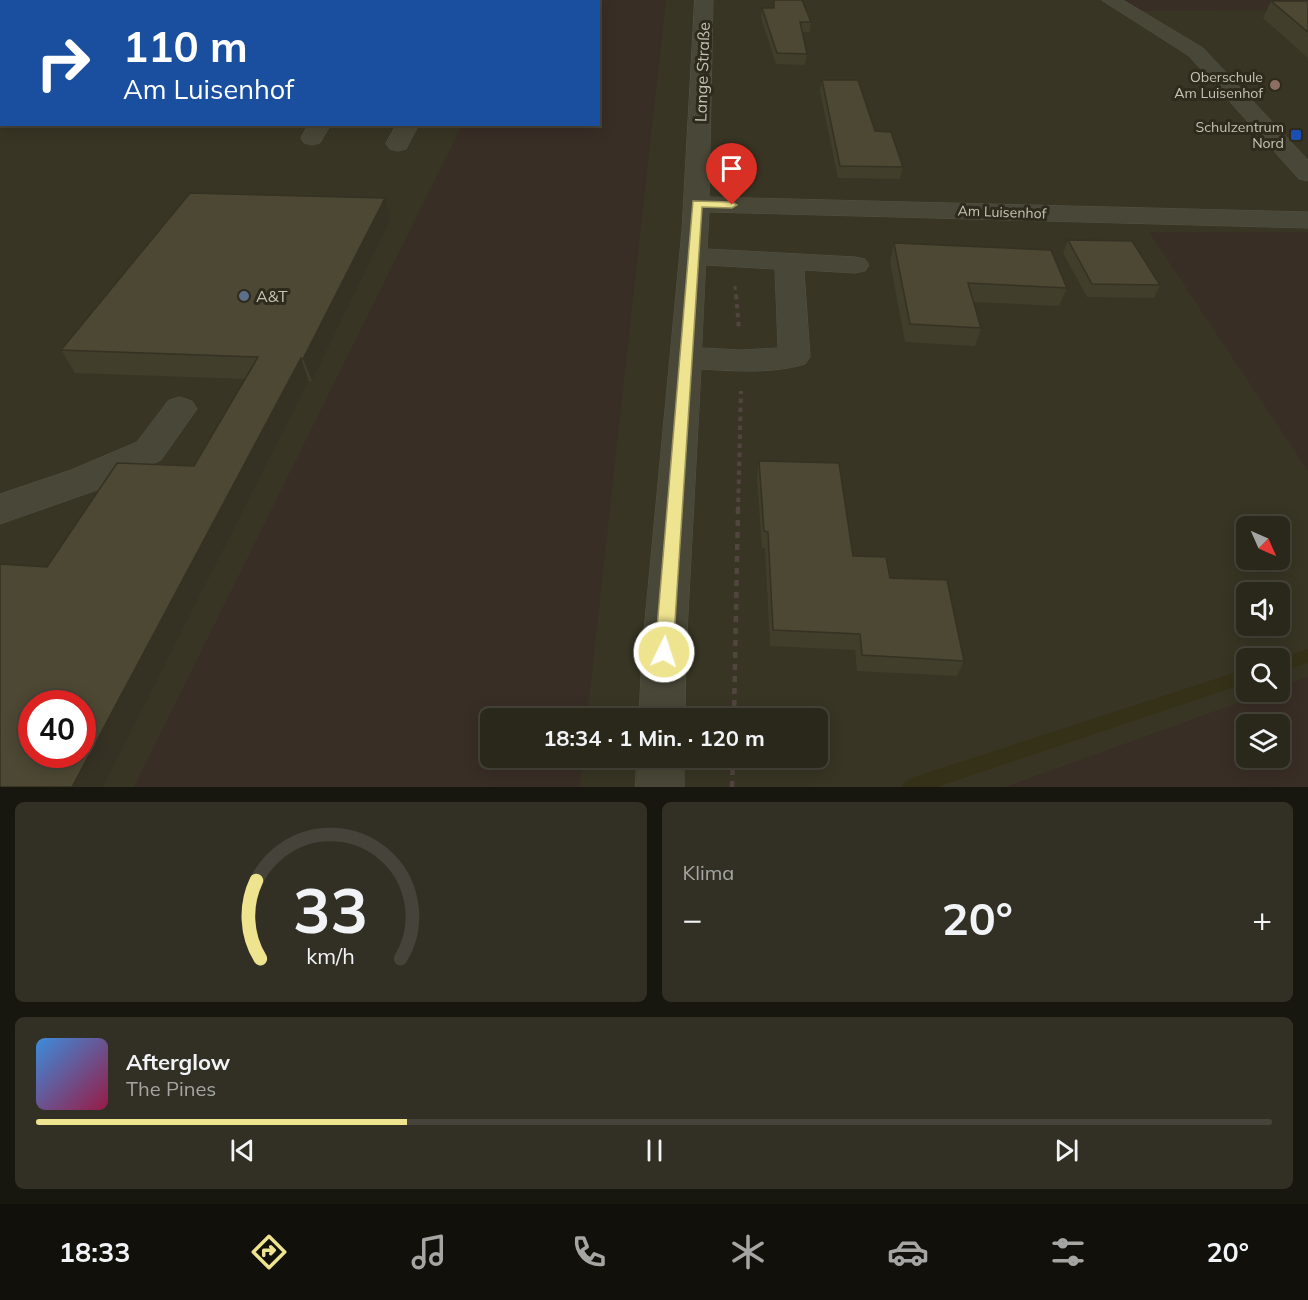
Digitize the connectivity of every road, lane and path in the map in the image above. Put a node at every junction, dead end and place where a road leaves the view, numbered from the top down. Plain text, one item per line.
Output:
1 (704, 0) edge
2 (1111, 0) edge
3 (1308, 174) edge
4 (697, 204) junction
5 (1308, 220) edge
6 (693, 256) junction
7 (733, 258) junction
8 (789, 262) junction
9 (855, 265) dead end
10 (684, 358) junction
11 (741, 361) junction
12 (180, 409) dead end
13 (0, 509) edge
14 (662, 708) edge
15 (734, 708) edge
16 (661, 768) edge
17 (733, 768) edge
18 (660, 787) edge
19 (732, 787) edge

1 - 4 street, Lange Straße
2 - 3 street
4 - 5 street, Am Luisenhof
4 - 6 street, Lange Straße
6 - 7 street
6 - 10 street, Lange Straße
7 - 8 street
7 - 11 path
8 - 9 street
8 - 11 street
10 - 11 street
10 - 14 street, Lange Straße
11 - 15 path
12 - 13 street
16 - 18 street
17 - 19 path

